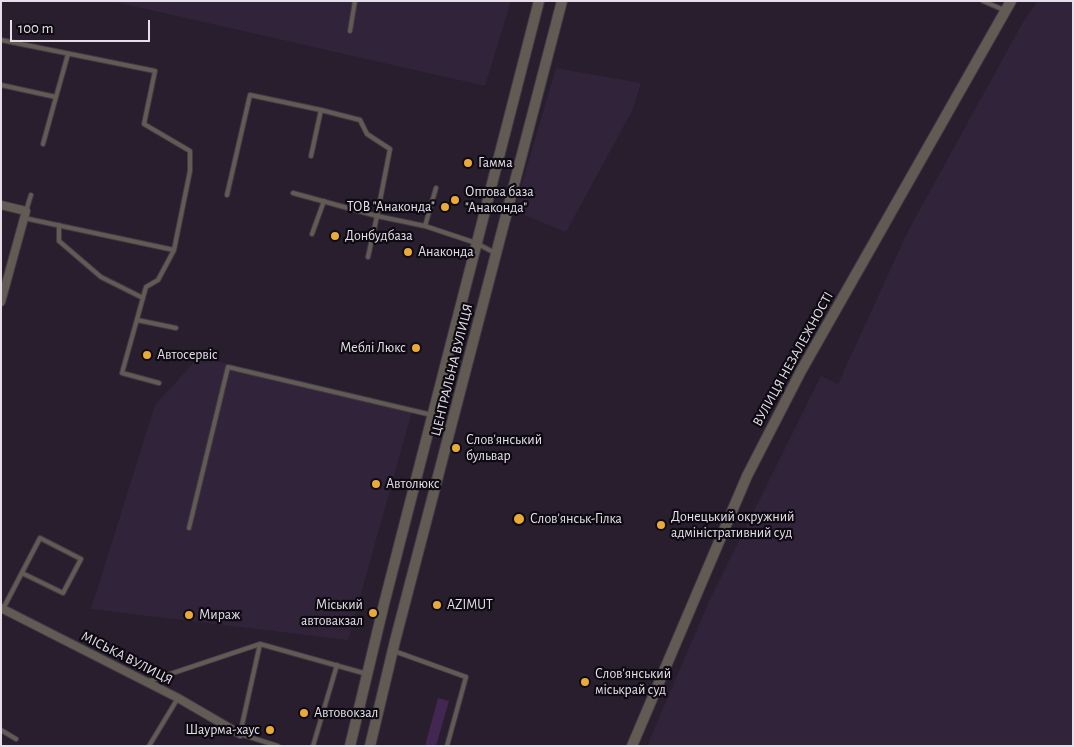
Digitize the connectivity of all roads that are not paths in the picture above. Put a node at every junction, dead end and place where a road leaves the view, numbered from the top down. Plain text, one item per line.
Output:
1 (355, 1) edge
2 (539, 1) edge
3 (562, 1) edge
4 (983, 1) edge
5 (1011, 1) edge
6 (1006, 11) junction
7 (350, 31) dead end
8 (1, 40) edge
9 (68, 54) junction
10 (1, 85) edge
11 (56, 97) junction
12 (320, 110) junction
13 (43, 144) dead end
14 (311, 156) dead end
15 (436, 188) dead end
16 (293, 193) dead end
17 (30, 195) dead end
18 (227, 195) dead end
19 (324, 201) junction
20 (1, 205) edge
21 (25, 215) junction
22 (376, 216) junction
23 (59, 226) junction
24 (424, 226) junction
25 (312, 234) dead end
26 (476, 243) junction
27 (174, 250) junction
28 (496, 254) junction
29 (368, 257) dead end
30 (143, 298) junction
31 (1, 302) edge
32 (137, 320) junction
33 (176, 328) dead end
34 (159, 383) dead end
35 (432, 415) junction
36 (189, 528) dead end
37 (22, 573) junction
38 (2, 609) edge
39 (260, 644) junction
40 (393, 650) junction
41 (337, 665) junction
42 (367, 674) junction
43 (146, 682) junction
44 (178, 698) junction
45 (1, 730) edge
46 (240, 734) junction
47 (16, 739) dead end
48 (149, 746) edge
49 (278, 746) edge
50 (313, 746) edge
51 (350, 746) edge
52 (370, 746) edge
53 (448, 746) edge
54 (632, 746) edge

1 - 7 lane
2 - 26 street, ЦЕНТРАЛЬНА ВУЛИЦЯ
3 - 28 street, ЦЕНТРАЛЬНА ВУЛИЦЯ
4 - 6 lane
5 - 6 street, ВУЛИЦЯ НЕЗАЛЕЖНОСТІ
6 - 54 street, ВУЛИЦЯ НЕЗАЛЕЖНОСТІ
8 - 9 lane
9 - 11 lane
9 - 27 lane
10 - 11 lane
11 - 13 lane
12 - 14 lane
12 - 18 lane
12 - 22 lane
15 - 24 lane
16 - 19 lane
17 - 21 lane
19 - 22 lane
19 - 25 lane
20 - 21 street
21 - 23 lane
21 - 31 street
22 - 24 lane
22 - 29 lane
23 - 27 lane
23 - 30 lane
24 - 26 lane
26 - 28 lane
26 - 35 street, ЦЕНТРАЛЬНА ВУЛИЦЯ
27 - 30 lane
28 - 40 street, ЦЕНТРАЛЬНА ВУЛИЦЯ
30 - 32 lane
32 - 33 lane
32 - 34 lane
35 - 36 lane
35 - 42 street, ЦЕНТРАЛЬНА ВУЛИЦЯ
37 - 37 lane
37 - 38 lane
38 - 43 street, МІСЬКА ВУЛИЦЯ
39 - 41 lane
39 - 43 lane
39 - 46 lane
40 - 52 street, ЦЕНТРАЛЬНА ВУЛИЦЯ
40 - 53 lane
41 - 42 lane
41 - 50 lane
42 - 51 street, ЦЕНТРАЛЬНА ВУЛИЦЯ
43 - 44 street, МІСЬКА ВУЛИЦЯ
44 - 46 street, МІСЬКА ВУЛИЦЯ
44 - 48 lane
45 - 47 lane
46 - 49 lane

